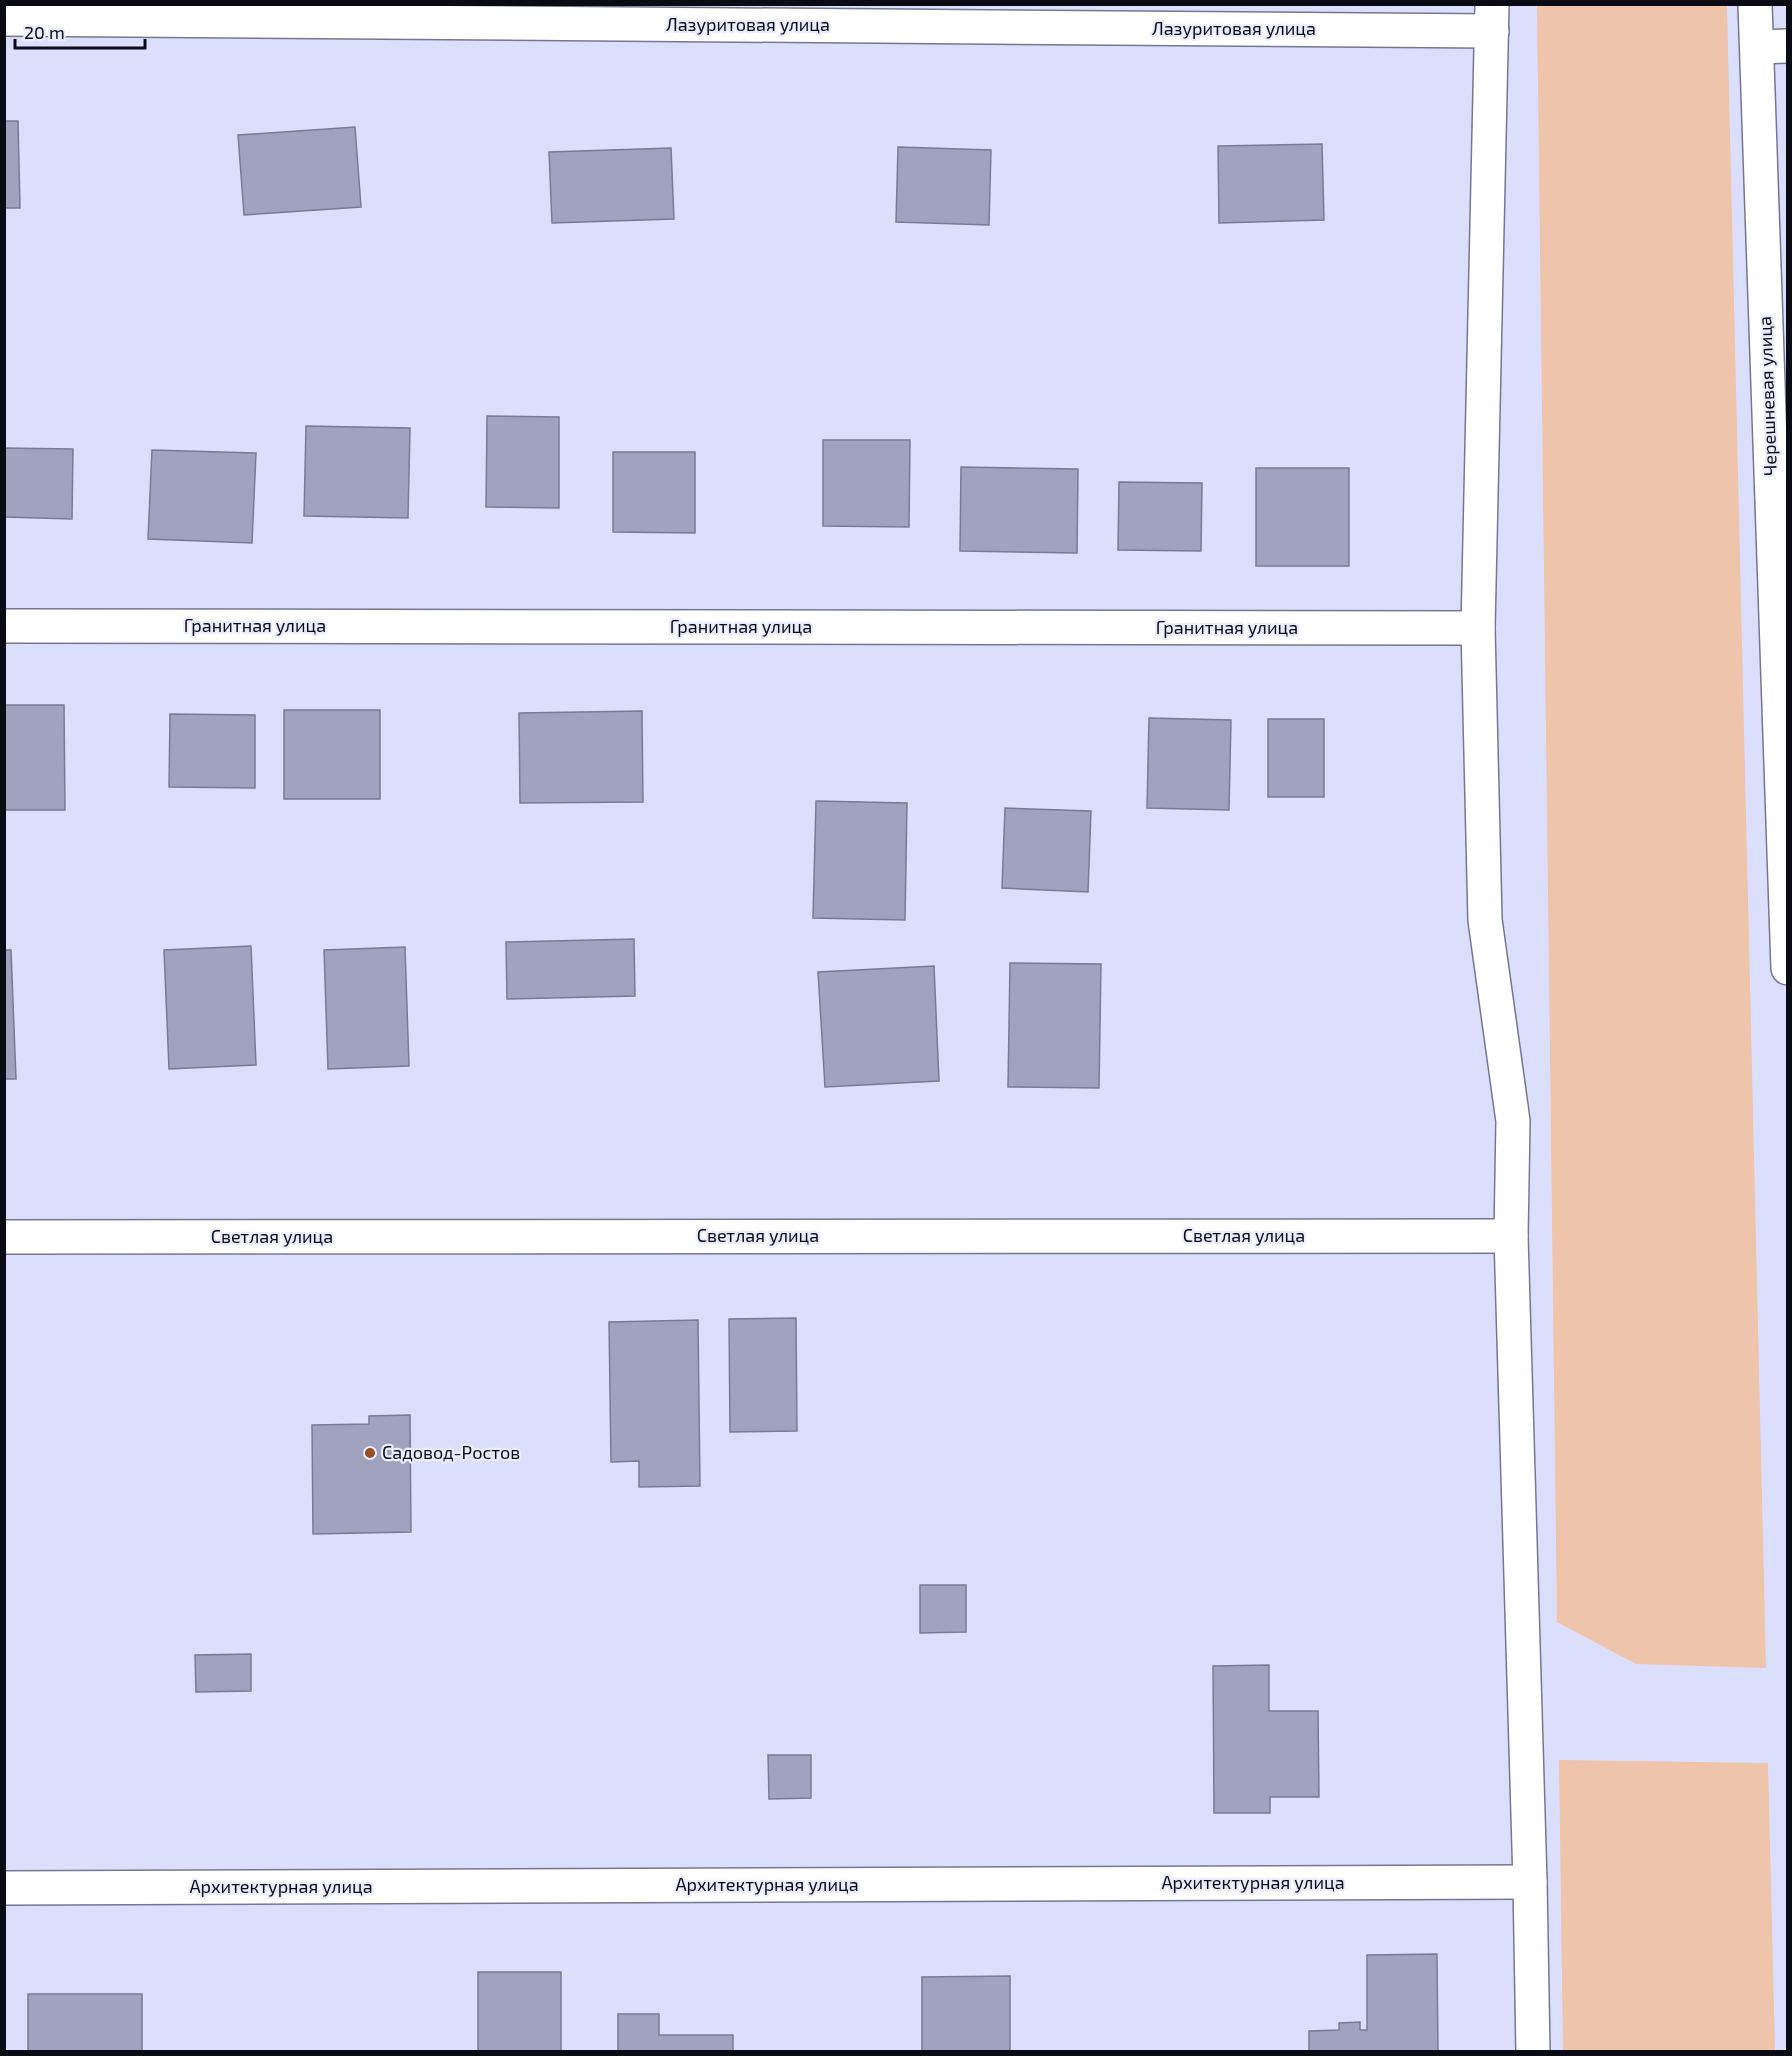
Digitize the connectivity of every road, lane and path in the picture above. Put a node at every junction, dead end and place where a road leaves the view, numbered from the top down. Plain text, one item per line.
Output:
1 (1755, 4) edge
2 (1492, 18) edge
3 (4, 19) edge
4 (1772, 47) edge
5 (4, 626) edge
6 (1478, 628) junction
7 (1783, 681) edge
8 (1788, 968) edge
9 (1510, 1236) junction
10 (4, 1237) edge
11 (1530, 1882) junction
12 (4, 1888) edge
13 (1533, 2052) edge

1 - 4 street, Черешневая улица
2 - 3 street, Лазуритовая улица
2 - 6 street
4 - 7 street, Черешневая улица
5 - 6 street, Гранитная улица
6 - 9 street
7 - 8 street, Черешневая улица
9 - 10 street, Светлая улица
9 - 11 street
11 - 12 street, Архитектурная улица
11 - 13 street

